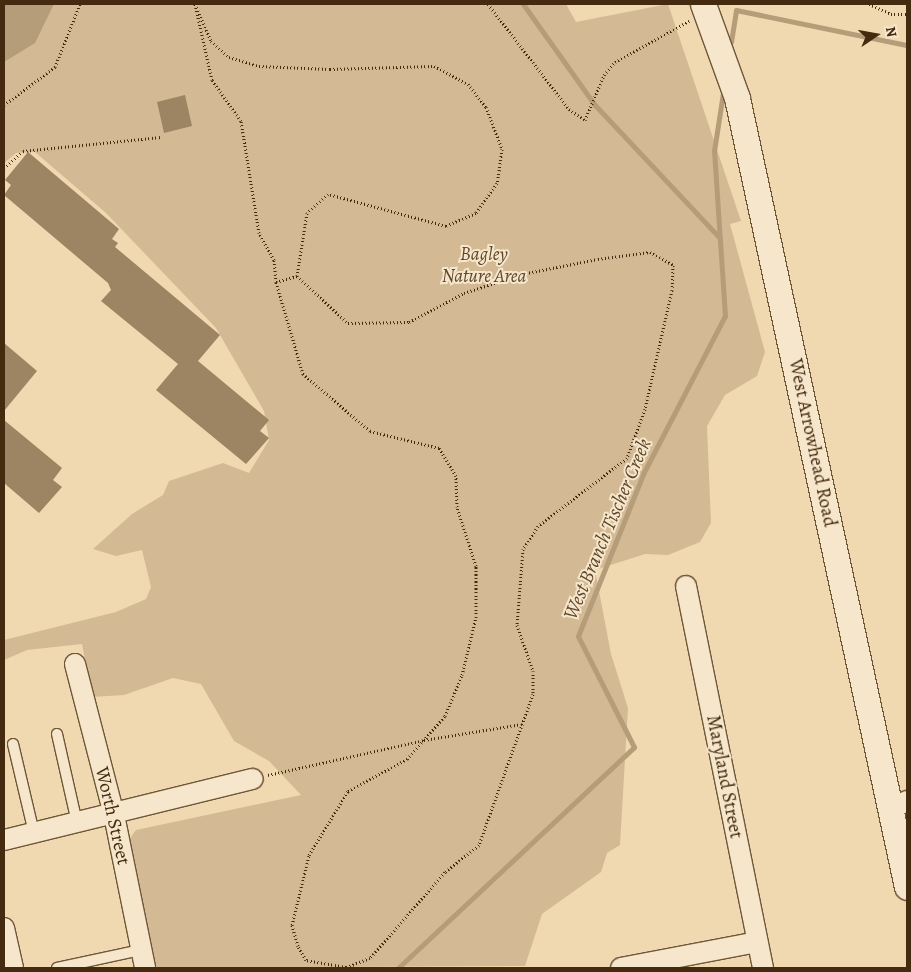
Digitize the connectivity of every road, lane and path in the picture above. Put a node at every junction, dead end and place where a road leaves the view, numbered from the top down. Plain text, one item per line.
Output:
1 (80, 4) edge
2 (195, 4) edge
3 (488, 4) edge
4 (869, 4) edge
5 (704, 7) edge
6 (907, 14) edge
7 (4, 105) edge
8 (160, 136) dead end
9 (4, 168) edge
10 (297, 276) junction
11 (276, 282) junction
12 (686, 586) dead end
13 (75, 664) dead end
14 (522, 724) junction
15 (57, 734) dead end
16 (424, 740) junction
17 (13, 744) dead end
18 (253, 779) joint
19 (899, 805) edge
20 (114, 815) junction
21 (77, 823) junction
22 (34, 833) junction
23 (4, 840) edge
24 (907, 887) edge
25 (4, 928) edge
26 (757, 942) junction
27 (143, 959) edge
28 (633, 967) edge
29 (13, 968) edge
30 (56, 968) edge
31 (763, 968) edge

1 - 7 path
2 - 10 path
2 - 11 path
3 - 5 path
4 - 6 path
5 - 19 street, West Arrowhead Road
8 - 9 path
10 - 11 path
10 - 14 path
11 - 16 path
12 - 26 street, Maryland Street
13 - 20 street, Worth Street
14 - 16 path
14 - 16 path
15 - 21 lane
16 - 18 path
17 - 22 lane
18 - 20 street
19 - 24 street, West Arrowhead Road
20 - 21 street
20 - 27 street, Worth Street
21 - 22 street
22 - 23 street
25 - 29 street
26 - 28 street
26 - 31 street, Maryland Street
27 - 30 lane

